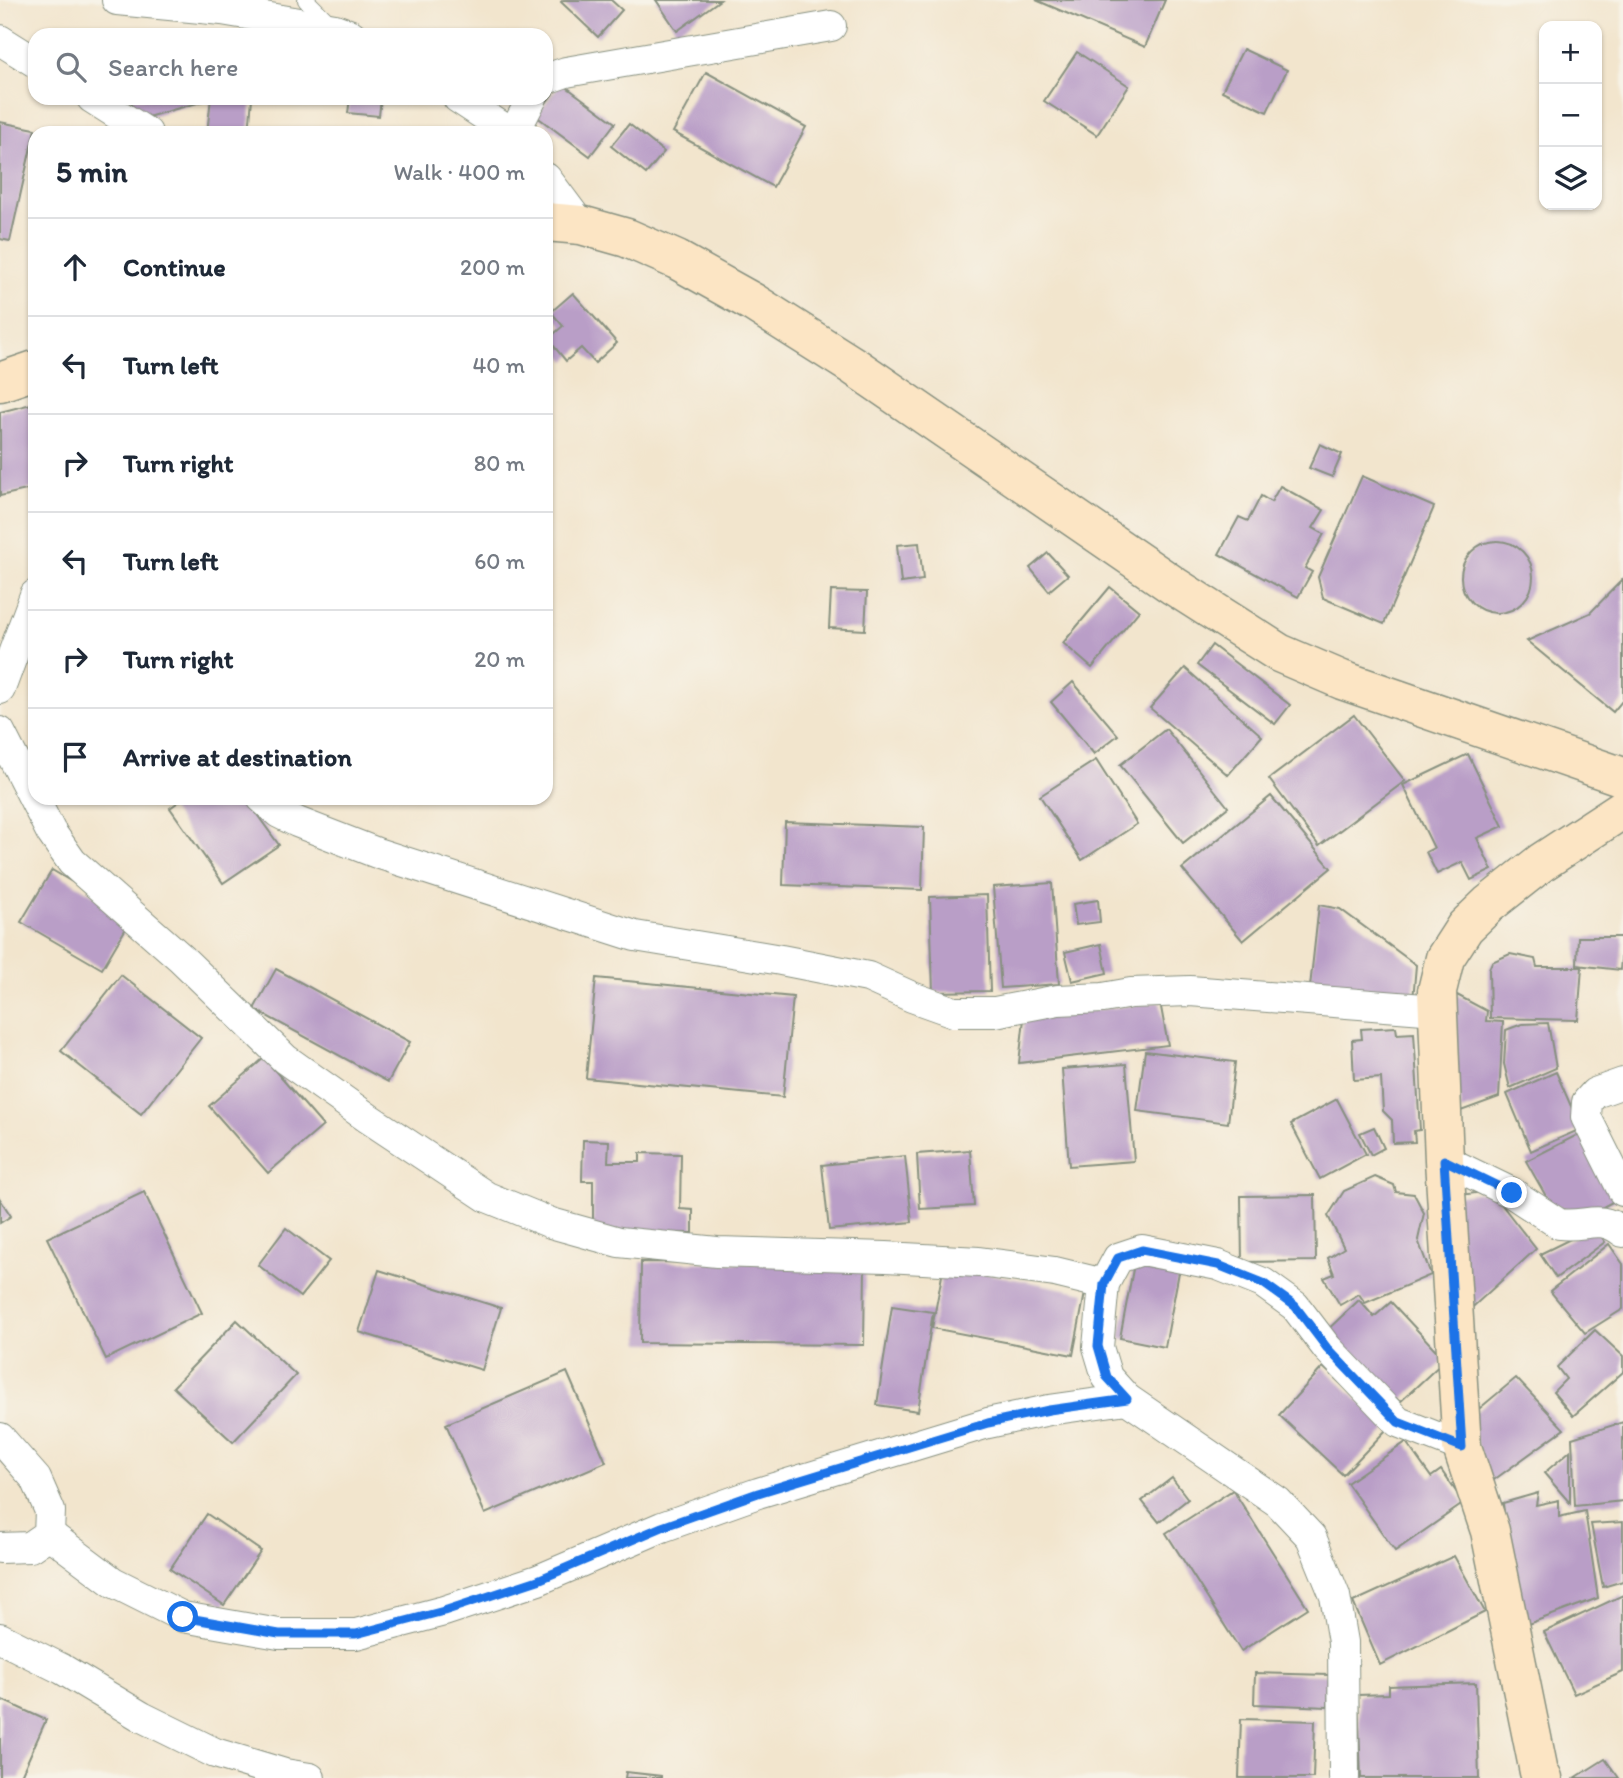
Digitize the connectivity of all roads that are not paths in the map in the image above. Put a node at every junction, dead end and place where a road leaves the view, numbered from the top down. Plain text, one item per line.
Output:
1 (117, 0) edge
2 (306, 0) edge
3 (831, 26) dead end
4 (321, 28) edge
5 (338, 28) edge
6 (0, 40) edge
7 (28, 58) edge
8 (553, 77) edge
9 (103, 105) edge
10 (469, 105) edge
11 (528, 105) edge
12 (136, 126) edge
13 (502, 126) edge
14 (517, 126) edge
15 (553, 196) edge
16 (564, 223) edge
17 (28, 372) edge
18 (0, 382) edge
19 (28, 614) edge
20 (0, 689) edge
21 (0, 732) edge
22 (1623, 776) edge
23 (28, 787) edge
24 (37, 805) edge
25 (270, 805) edge
26 (1623, 809) edge
27 (1437, 1010) junction
28 (1623, 1083) edge
29 (1444, 1160) junction
30 (1623, 1191) edge
31 (1623, 1232) edge
32 (1104, 1284) junction
33 (1127, 1399) junction
34 (0, 1438) edge
35 (1462, 1447) junction
36 (49, 1534) junction
37 (0, 1548) edge
38 (0, 1638) edge
39 (1537, 1776) edge
40 (310, 1778) edge
41 (1344, 1778) edge

1 - 4 street
2 - 5 lane
3 - 8 street
6 - 7 street
9 - 12 street
10 - 13 street
11 - 14 street
15 - 16 street
16 - 22 main road
17 - 18 main road
19 - 20 street
21 - 23 street
24 - 32 street
25 - 27 street
26 - 27 main road
27 - 29 main road
28 - 30 street
29 - 31 street
29 - 35 main road
32 - 33 street
32 - 35 street
33 - 36 street
33 - 41 street
34 - 36 street
35 - 39 main road
36 - 37 street
38 - 40 street

